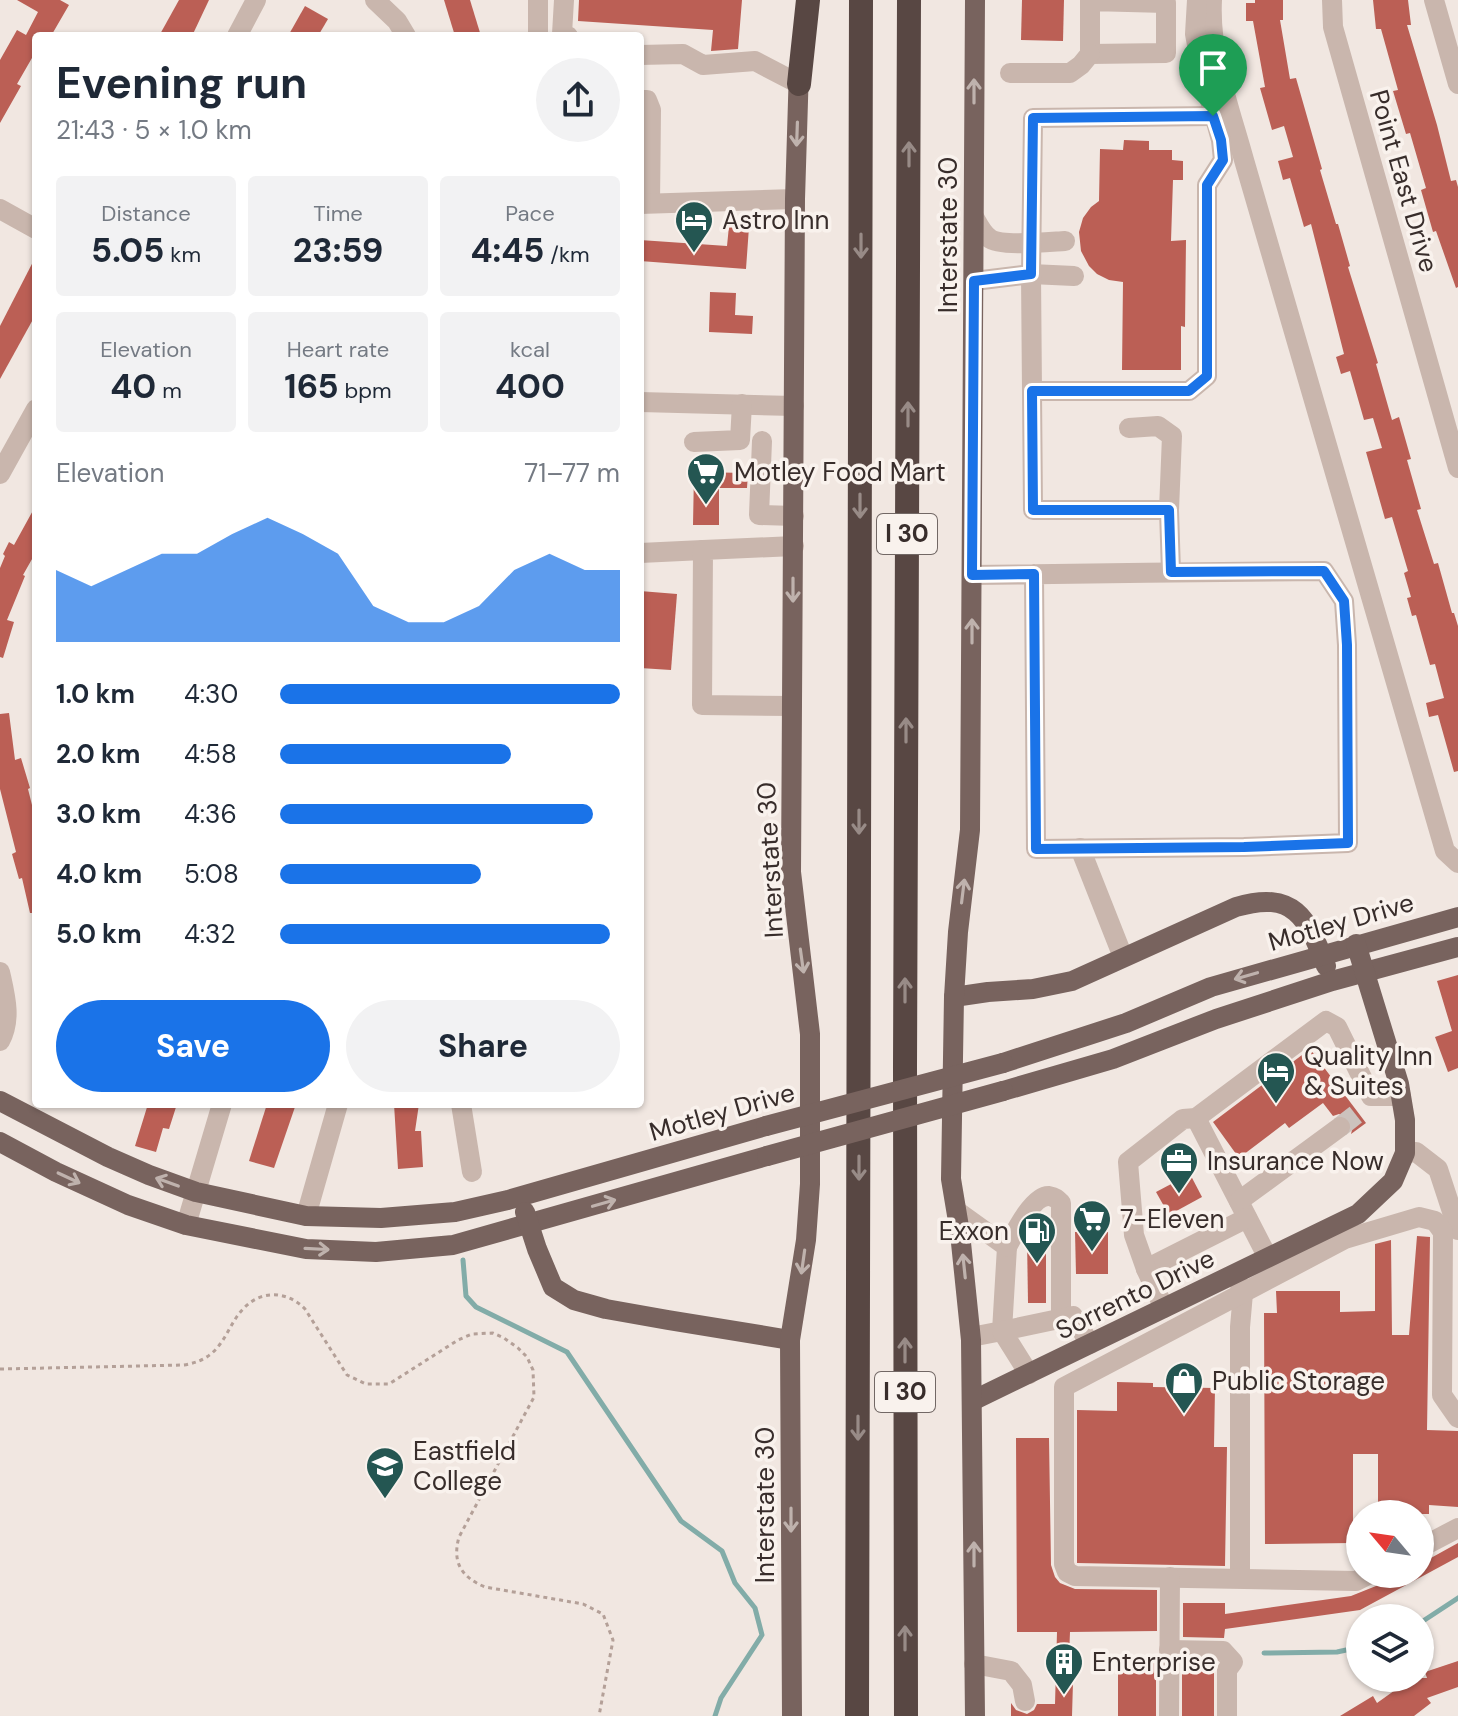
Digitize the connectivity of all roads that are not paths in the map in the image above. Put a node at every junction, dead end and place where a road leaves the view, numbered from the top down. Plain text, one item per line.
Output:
1 (256, 0) edge
2 (375, 0) edge
3 (538, 0) edge
4 (564, 0) edge
5 (797, 0) edge
6 (808, 0) edge
7 (861, 0) edge
8 (909, 0) edge
9 (975, 0) edge
10 (1197, 0) edge
11 (1212, 0) edge
12 (1332, 0) edge
13 (1434, 0) edge
14 (1119, 1) edge
15 (239, 32) edge
16 (404, 32) edge
17 (538, 32) edge
18 (562, 32) edge
19 (1090, 54) junction
20 (644, 55) edge
21 (1010, 73) dead end
22 (799, 84) junction
23 (1458, 84) edge
24 (644, 100) edge
25 (1213, 116) junction
26 (795, 199) junction
27 (645, 204) edge
28 (2, 214) edge
29 (974, 217) junction
30 (32, 227) edge
31 (1065, 241) dead end
32 (1032, 242) junction
33 (1031, 274) junction
34 (1074, 276) dead end
35 (974, 281) junction
36 (1032, 391) junction
37 (644, 402) edge
38 (742, 404) junction
39 (794, 406) junction
40 (32, 416) edge
41 (1129, 428) dead end
42 (740, 440) junction
43 (762, 441) junction
44 (794, 441) junction
45 (694, 442) dead end
46 (1458, 468) edge
47 (0, 474) edge
48 (1169, 510) junction
49 (794, 516) junction
50 (794, 546) junction
51 (703, 550) junction
52 (644, 553) edge
53 (1171, 572) junction
54 (1034, 574) junction
55 (972, 575) junction
56 (792, 706) junction
57 (1080, 848) junction
58 (1458, 863) edge
59 (1458, 917) edge
60 (1356, 944) junction
61 (1458, 947) edge
62 (1321, 954) junction
63 (1123, 957) junction
64 (0, 972) edge
65 (1364, 972) junction
66 (1332, 981) junction
67 (954, 997) junction
68 (0, 1041) edge
69 (1391, 1096) junction
70 (0, 1101) edge
71 (221, 1108) edge
72 (337, 1108) edge
73 (462, 1108) edge
74 (1358, 1113) tunnel mouth
75 (1196, 1118) junction
76 (1340, 1127) tunnel mouth
77 (0, 1142) edge
78 (1405, 1153) junction
79 (472, 1172) dead end
80 (196, 1192) junction
81 (521, 1197) junction
82 (1243, 1210) junction
83 (957, 1211) junction
84 (306, 1216) junction
85 (529, 1224) junction
86 (1361, 1224) junction
87 (186, 1225) junction
88 (1458, 1230) edge
89 (1007, 1247) junction
90 (1268, 1258) junction
91 (1146, 1269) junction
92 (1239, 1283) junction
93 (1162, 1310) junction
94 (1061, 1318) junction
95 (1002, 1331) junction
96 (1168, 1332) junction
97 (971, 1337) junction
98 (790, 1340) junction
99 (1090, 1344) junction
100 (1050, 1363) junction
101 (1029, 1374) junction
102 (1064, 1387) junction
103 (972, 1401) junction
104 (1458, 1418) edge
105 (1458, 1528) edge
106 (1434, 1541) edge
107 (1170, 1577) junction
108 (1240, 1578) junction
109 (1346, 1581) edge
110 (1169, 1650) junction
111 (974, 1664) junction
112 (1025, 1701) dead end
113 (792, 1716) edge
114 (857, 1716) edge
115 (906, 1716) edge
116 (975, 1716) edge
117 (1169, 1716) edge
118 (1227, 1716) edge

1 - 15 street
2 - 16 street
3 - 17 street
4 - 18 street
5 - 22 main road, Interstate 30
6 - 22 highway
7 -> 114 highway, I 30
115 -> 8 highway, I 30
29 -> 9 main road, Interstate 30
10 - 25 street
11 - 58 street
12 - 46 street, Point East Drive
13 - 23 street
14 - 19 street
14 - 19 street
19 - 21 street
20 - 22 street
22 -> 26 main road, Interstate 30
24 - 27 street
25 - 32 street
25 - 36 street
26 - 27 street
26 - 39 main road, Interstate 30
28 - 30 street
29 - 32 street
29 - 35 main road, Interstate 30
31 - 32 street
32 - 33 street
33 - 34 street
33 - 35 street
33 - 36 street
35 - 55 main road, Interstate 30
36 - 48 street
37 - 38 street
38 - 39 street
38 - 42 street
39 - 44 main road, Interstate 30
40 - 47 street
41 - 48 street
42 - 43 street
42 - 45 street
43 - 44 street
43 - 49 street
44 - 49 main road, Interstate 30
48 - 53 street
49 - 50 main road, Interstate 30
50 - 51 street
50 -> 56 main road, Interstate 30
51 - 52 street
51 - 56 street
53 - 54 street
53 - 57 street
54 - 55 street
54 - 57 street
67 -> 55 main road, Interstate 30
56 -> 98 main road, Interstate 30
57 - 63 street
59 - 60 main road, Motley Drive
60 - 62 main road, Motley Drive
60 - 65 main road
61 - 65 main road, Motley Drive
62 - 63 main road
62 - 66 main road
62 -> 81 main road, Motley Drive, bridge
63 - 67 main road
64 - 68 street
65 - 66 main road, Motley Drive
65 - 69 main road
85 -> 66 main road, Motley Drive, bridge
67 - 83 main road, Interstate 30
69 - 74 street
69 - 75 street
69 - 78 main road
80 -> 70 main road, Motley Drive
71 - 80 street
72 - 84 street
73 - 79 street
75 - 82 street
75 - 91 street
76 - 82 street
77 -> 87 main road, Motley Drive
78 - 86 main road, Sorrento Drive
78 - 88 street
80 - 84 main road, Motley Drive
80 - 87 street
81 - 84 main road, Motley Drive
81 - 85 main road
82 - 90 street
82 - 91 street
83 - 89 street
97 -> 83 main road, Interstate 30
87 -> 85 main road, Motley Drive
85 - 98 main road
86 - 90 main road, Sorrento Drive
86 - 92 street
86 - 104 street
89 - 94 street
89 - 95 street
90 - 92 main road, Sorrento Drive
91 - 93 street
92 - 93 main road, Sorrento Drive
92 - 96 street
92 - 108 street
93 - 96 street
93 - 99 main road, Sorrento Drive
94 - 95 street
94 - 99 street
95 - 97 street
95 - 101 street
96 - 102 street
97 - 103 main road, Interstate 30
98 -> 113 main road, Interstate 30
99 - 100 main road, Sorrento Drive
100 - 101 main road, Sorrento Drive
100 - 102 street
101 - 103 main road, Sorrento Drive
102 - 107 street
111 -> 103 main road, Interstate 30
105 - 106 street
107 - 108 street
107 - 110 street
108 - 109 street
110 - 117 street
110 - 118 street
111 - 112 street
111 - 116 main road, Interstate 30

